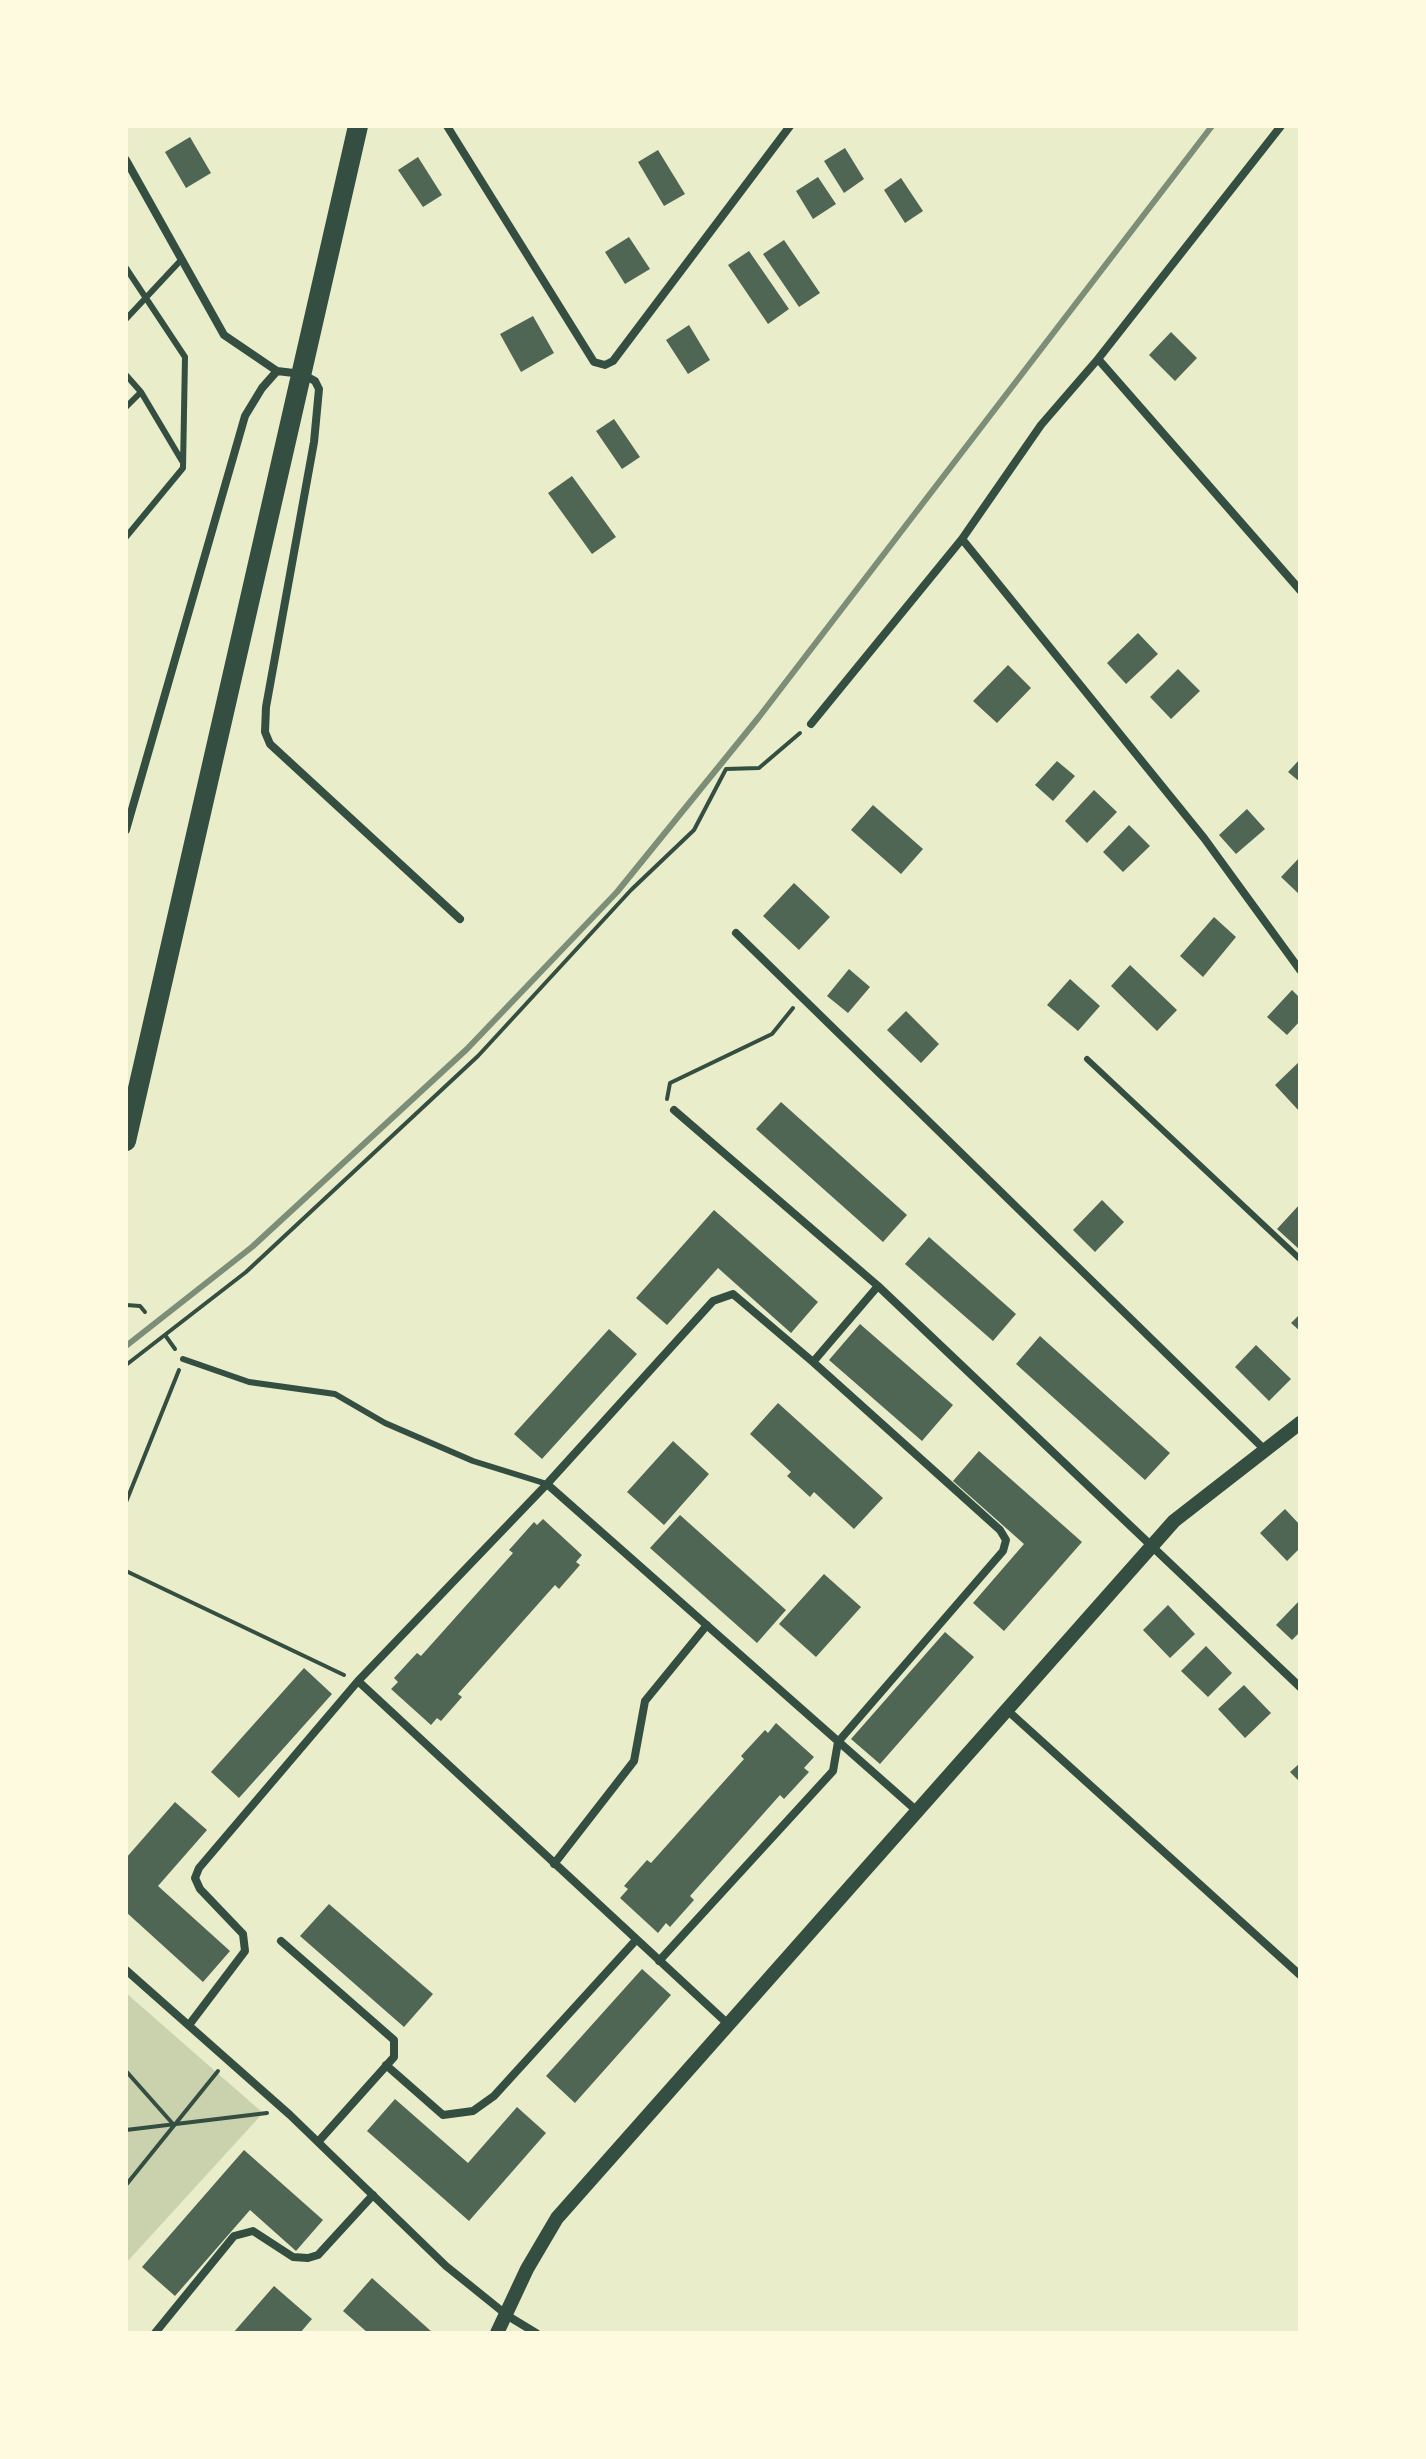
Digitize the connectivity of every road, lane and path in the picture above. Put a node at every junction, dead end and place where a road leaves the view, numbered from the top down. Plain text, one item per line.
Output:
1 (358, 126) edge
2 (447, 126) edge
3 (790, 126) edge
4 (1281, 126) edge
5 (126, 160) edge
6 (182, 259) junction
7 (126, 268) edge
8 (146, 298) junction
9 (126, 319) edge
10 (1098, 359) junction
11 (277, 371) junction
12 (302, 374) junction
13 (126, 375) edge
14 (141, 392) junction
15 (126, 407) edge
16 (183, 464) junction
17 (126, 537) edge
18 (962, 539) junction
19 (1300, 590) edge
20 (811, 724) joint
21 (126, 830) edge
22 (460, 919) dead end
23 (736, 933) dead end
24 (1300, 970) edge
25 (802, 997) junction
26 (1087, 1059) dead end
27 (674, 1110) joint
28 (126, 1141) edge
29 (1300, 1259) edge
30 (878, 1286) junction
31 (126, 1305) edge
32 (145, 1312) dead end
33 (183, 1359) joint
34 (813, 1362) junction
35 (126, 1365) edge
36 (1300, 1423) edge
37 (1265, 1450) junction
38 (547, 1484) junction
39 (126, 1502) edge
40 (1153, 1544) junction
41 (126, 1571) edge
42 (707, 1625) junction
43 (358, 1681) junction
44 (1300, 1687) edge
45 (1007, 1710) junction
46 (838, 1742) junction
47 (917, 1811) junction
48 (554, 1864) junction
49 (636, 1940) junction
50 (281, 1941) dead end
51 (659, 1961) junction
52 (126, 1970) edge
53 (1300, 1975) edge
54 (728, 2024) junction
55 (189, 2025) junction
56 (228, 2060) junction
57 (386, 2065) junction
58 (126, 2071) edge
59 (285, 2111) junction
60 (173, 2124) junction
61 (126, 2130) edge
62 (318, 2142) junction
63 (126, 2185) edge
64 (373, 2195) junction
65 (508, 2316) junction
66 (155, 2333) edge
67 (497, 2333) edge
68 (536, 2333) edge

1 - 12 main road
2 - 3 street
4 - 10 street
5 - 6 street
6 - 8 lane
6 - 11 street
7 - 8 lane
8 - 9 lane
8 - 16 lane
10 - 18 street
10 - 19 street
11 - 12 street
11 - 21 street
12 - 22 street
12 - 28 main road
13 - 14 lane
14 - 15 lane
14 - 16 lane
16 - 17 lane
18 - 20 street
18 - 24 street
20 - 35 path
23 - 25 street
25 - 27 path
25 - 37 street
26 - 29 lane
27 - 30 street
30 - 34 street
30 - 40 street
31 - 32 path
33 - 38 lane
33 - 39 path
34 - 38 street
34 - 46 street
36 - 37 street
37 - 40 street
38 - 42 street
38 - 43 street
40 - 44 street
40 - 45 street
41 - 43 path
42 - 46 street
42 - 48 street
43 - 48 street
43 - 55 street
45 - 47 street
45 - 53 street
46 - 47 street
46 - 51 street
47 - 54 street
48 - 49 street
49 - 51 street
49 - 57 street
50 - 57 street
51 - 54 street
52 - 55 street
54 - 65 street
55 - 56 street
56 - 59 street
56 - 60 path
57 - 62 street
58 - 60 path
59 - 60 path
59 - 62 street
60 - 61 path
60 - 63 path
62 - 64 street
64 - 65 street
64 - 66 street
65 - 67 street
65 - 68 street

